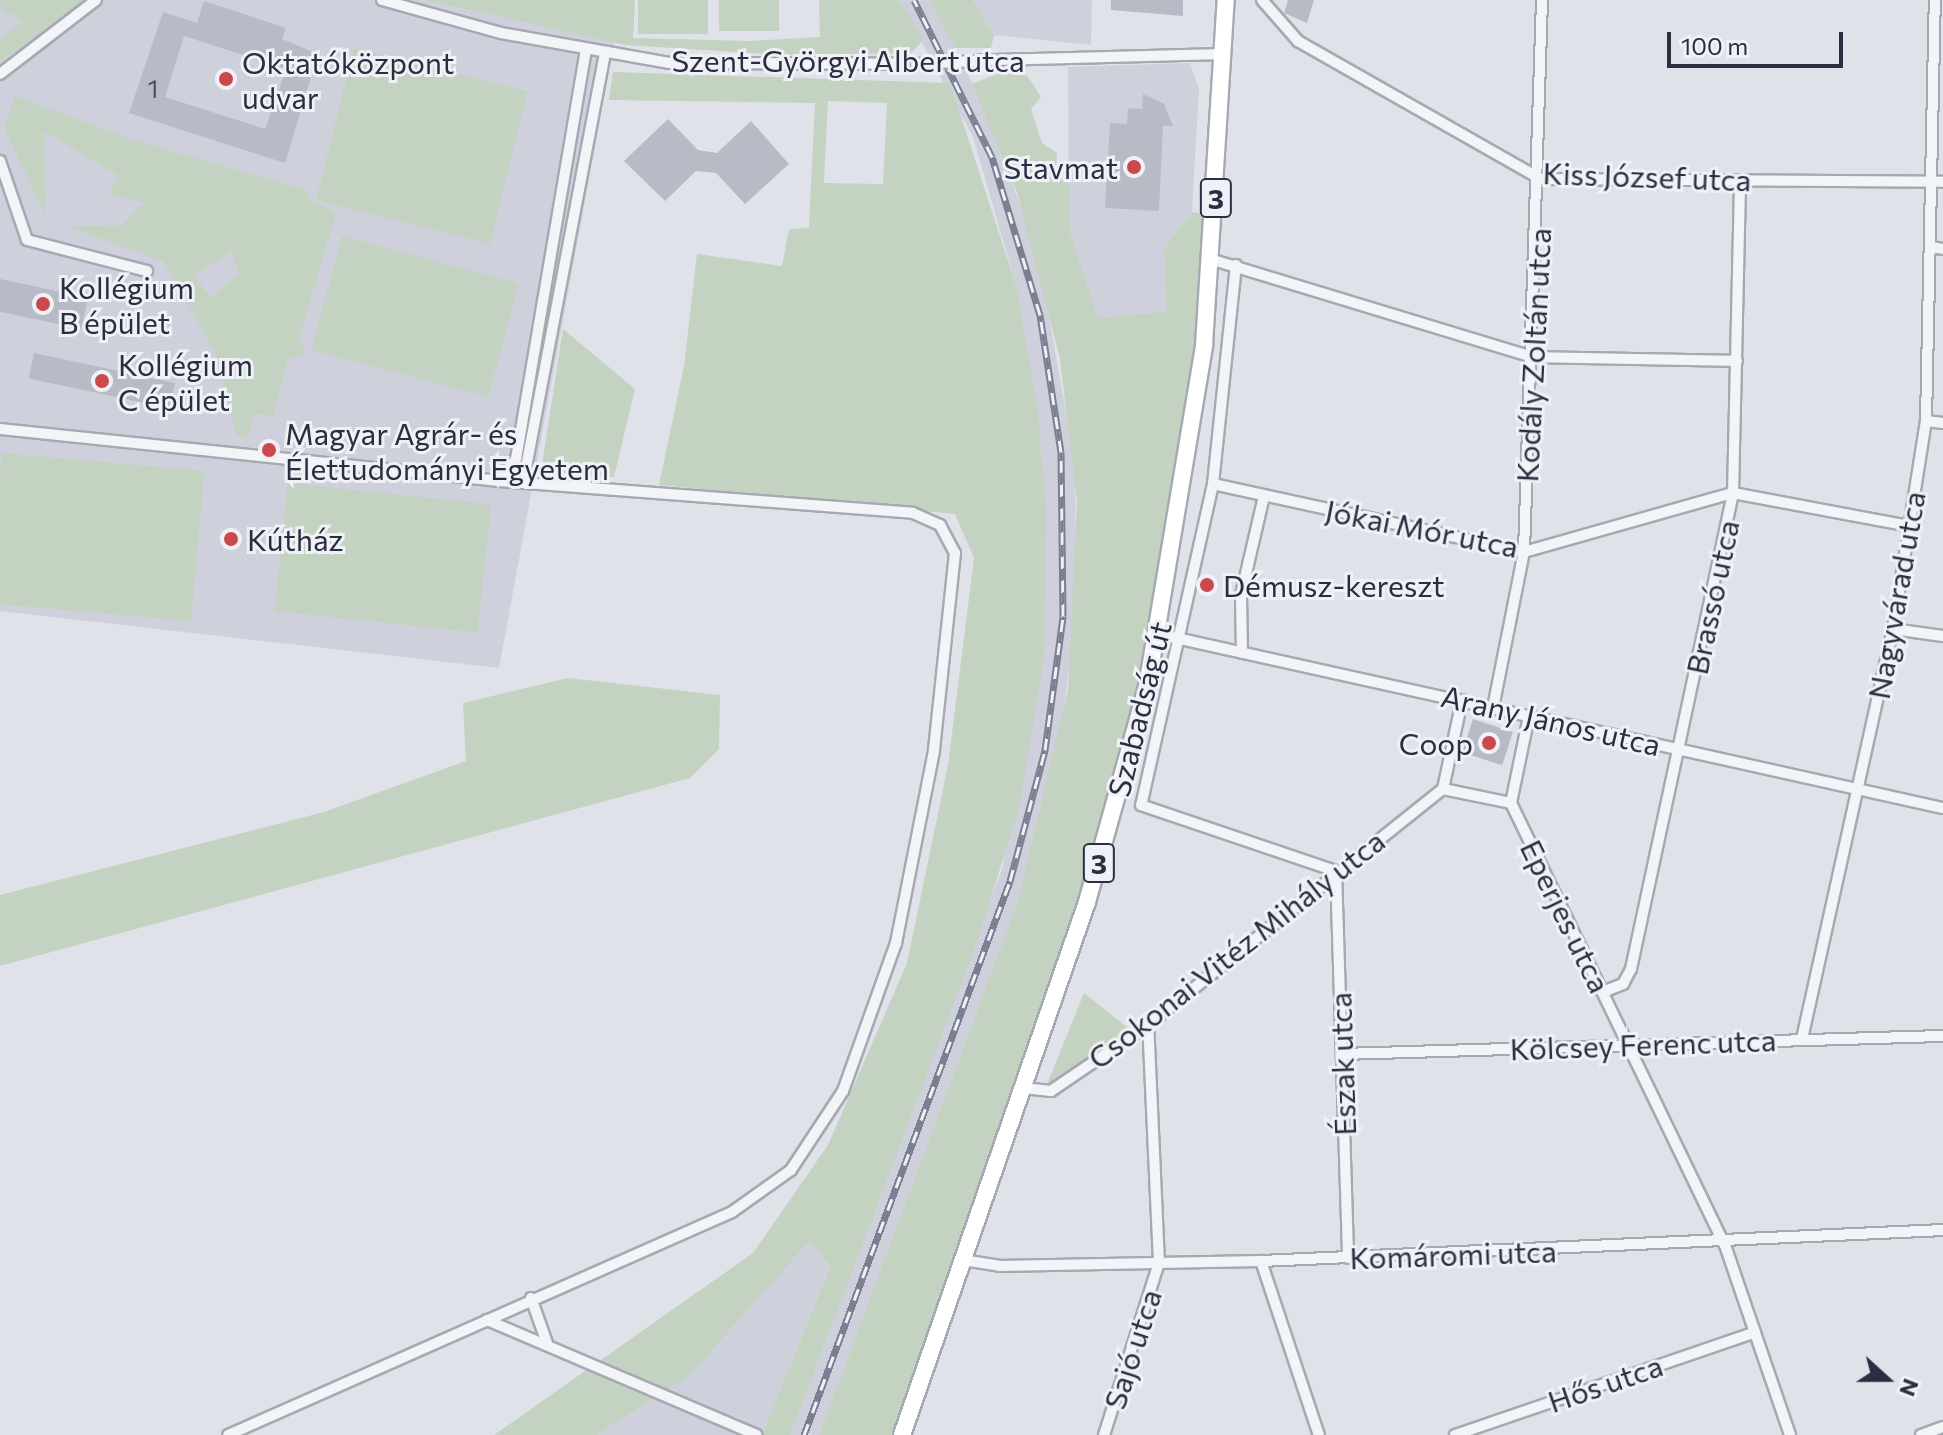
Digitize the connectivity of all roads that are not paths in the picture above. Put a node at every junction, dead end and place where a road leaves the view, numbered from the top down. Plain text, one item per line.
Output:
1 (96, 0) edge
2 (382, 0) edge
3 (1226, 0) edge
4 (1262, 0) edge
5 (1542, 0) edge
6 (1935, 0) edge
7 (586, 51) junction
8 (605, 54) junction
9 (1225, 54) junction
10 (0, 74) edge
11 (577, 108) junction
12 (595, 109) junction
13 (0, 161) edge
14 (1541, 179) junction
15 (1740, 180) junction
16 (1938, 182) edge
17 (1931, 247) junction
18 (1943, 249) edge
19 (1213, 260) junction
20 (1236, 265) junction
21 (147, 271) dead end
22 (543, 310) junction
23 (556, 312) junction
24 (1533, 357) junction
25 (1737, 361) junction
26 (1926, 421) junction
27 (1943, 423) edge
28 (0, 429) edge
29 (499, 481) junction
30 (523, 483) junction
31 (1213, 484) junction
32 (1733, 493) junction
33 (1264, 496) junction
34 (1910, 526) junction
35 (1524, 552) junction
36 (1893, 629) junction
37 (1158, 634) junction
38 (1943, 636) edge
39 (1183, 640) junction
40 (1242, 653) junction
41 (1462, 700) junction
42 (1493, 708) junction
43 (1529, 716) junction
44 (1681, 749) junction
45 (1859, 788) junction
46 (1443, 789) junction
47 (1511, 803) junction
48 (1943, 808) edge
49 (1336, 871) junction
50 (1603, 992) junction
51 (1148, 1025) junction
52 (1943, 1036) edge
53 (1802, 1039) junction
54 (1626, 1044) junction
55 (1342, 1054) junction
56 (1023, 1088) junction
57 (1943, 1230) edge
58 (1725, 1245) junction
59 (1348, 1258) junction
60 (963, 1260) junction
61 (1261, 1261) junction
62 (1159, 1263) junction
63 (531, 1298) junction
64 (487, 1320) junction
65 (1755, 1332) junction
66 (547, 1343) junction
67 (1943, 1427) edge
68 (228, 1435) edge
69 (757, 1435) edge
70 (902, 1435) edge
71 (1104, 1435) edge
72 (1319, 1435) edge
73 (1455, 1435) edge
74 (1790, 1435) edge
75 (1921, 1435) edge

1 - 10 street
2 - 7 street, Szent-Györgyi Albert utca
3 - 9 main road, Szabadság út / 3
4 - 14 street, Kiss József utca
5 - 14 street, Kodály Zoltán utca
6 - 16 street, Nagyvárad utca
7 - 8 street, Szent-Györgyi Albert utca
7 - 11 street
8 - 9 street, Szent-Györgyi Albert utca, bridge
8 - 12 street
9 - 19 main road, Szabadság út / 3
11 - 12 street
11 - 22 street
12 - 23 street
13 - 21 street
14 - 15 street, Kiss József utca
14 - 24 street, Kodály Zoltán utca
15 - 16 street, Kiss József utca
15 - 25 street, Brassó utca
16 - 17 street, Nagyvárad utca
17 - 18 street
17 - 26 street, Nagyvárad utca
19 - 20 street
19 - 37 main road, Szabadság út / 3
20 - 24 street
20 - 31 street, Szabadság út
22 - 23 street
22 - 29 street
23 - 30 street
24 - 25 street
24 - 35 street, Kodály Zoltán utca
25 - 32 street, Brassó utca
26 - 27 street
26 - 34 street, Nagyvárad utca
28 - 29 street
29 - 30 street
30 - 63 street
31 - 33 street, Jókai Mór utca
31 - 39 street, Szabadság út
32 - 34 street, Jókai Mór utca
32 - 35 street, Jókai Mór utca
32 - 44 street, Brassó utca
33 - 35 street, Jókai Mór utca
33 - 40 street
34 - 36 street, Nagyvárad utca
35 - 42 street, Kodály Zoltán utca
36 - 38 street
36 - 45 street, Nagyvárad utca
37 - 39 street, Arany János utca
37 - 56 main road, Szabadság út / 3
39 - 40 street, Arany János utca
39 - 49 street, Szabadság út
40 - 41 street, Arany János utca
41 - 42 street, Arany János utca
41 - 46 street
42 - 43 street, Arany János utca
43 - 44 street, Arany János utca
43 - 47 street
44 - 45 street, Arany János utca
44 - 50 street, Brassó utca
45 - 48 street, Arany János utca
45 - 53 street, Nagyvárad utca
46 - 47 street
46 - 49 street, Csokonai Vitéz Mihály utca
47 - 50 street, Eperjes utca
49 - 51 street, Csokonai Vitéz Mihály utca
49 - 55 street, Észak utca
50 - 54 street, Eperjes utca
51 - 56 street, Csokonai Vitéz Mihály utca
51 - 62 street
52 - 53 street, Kölcsey Ferenc utca
53 - 54 street, Kölcsey Ferenc utca
54 - 55 street, Kölcsey Ferenc utca
54 - 58 street, Eperjes utca
55 - 59 street, Észak utca
56 - 60 main road, Szabadság út / 3
57 - 58 street, Komáromi utca
58 - 59 street, Komáromi utca
58 - 65 street, Eperjes utca
59 - 61 street, Komáromi utca
60 - 62 street, Komáromi utca
60 - 70 main road, Szabadság út / 3
61 - 62 street, Komáromi utca
61 - 72 street
62 - 71 street, Sajó utca
63 - 64 street
63 - 66 street
64 - 66 street
64 - 68 street
65 - 73 street, Hős utca
65 - 74 street, Eperjes utca
66 - 69 street
67 - 75 street

